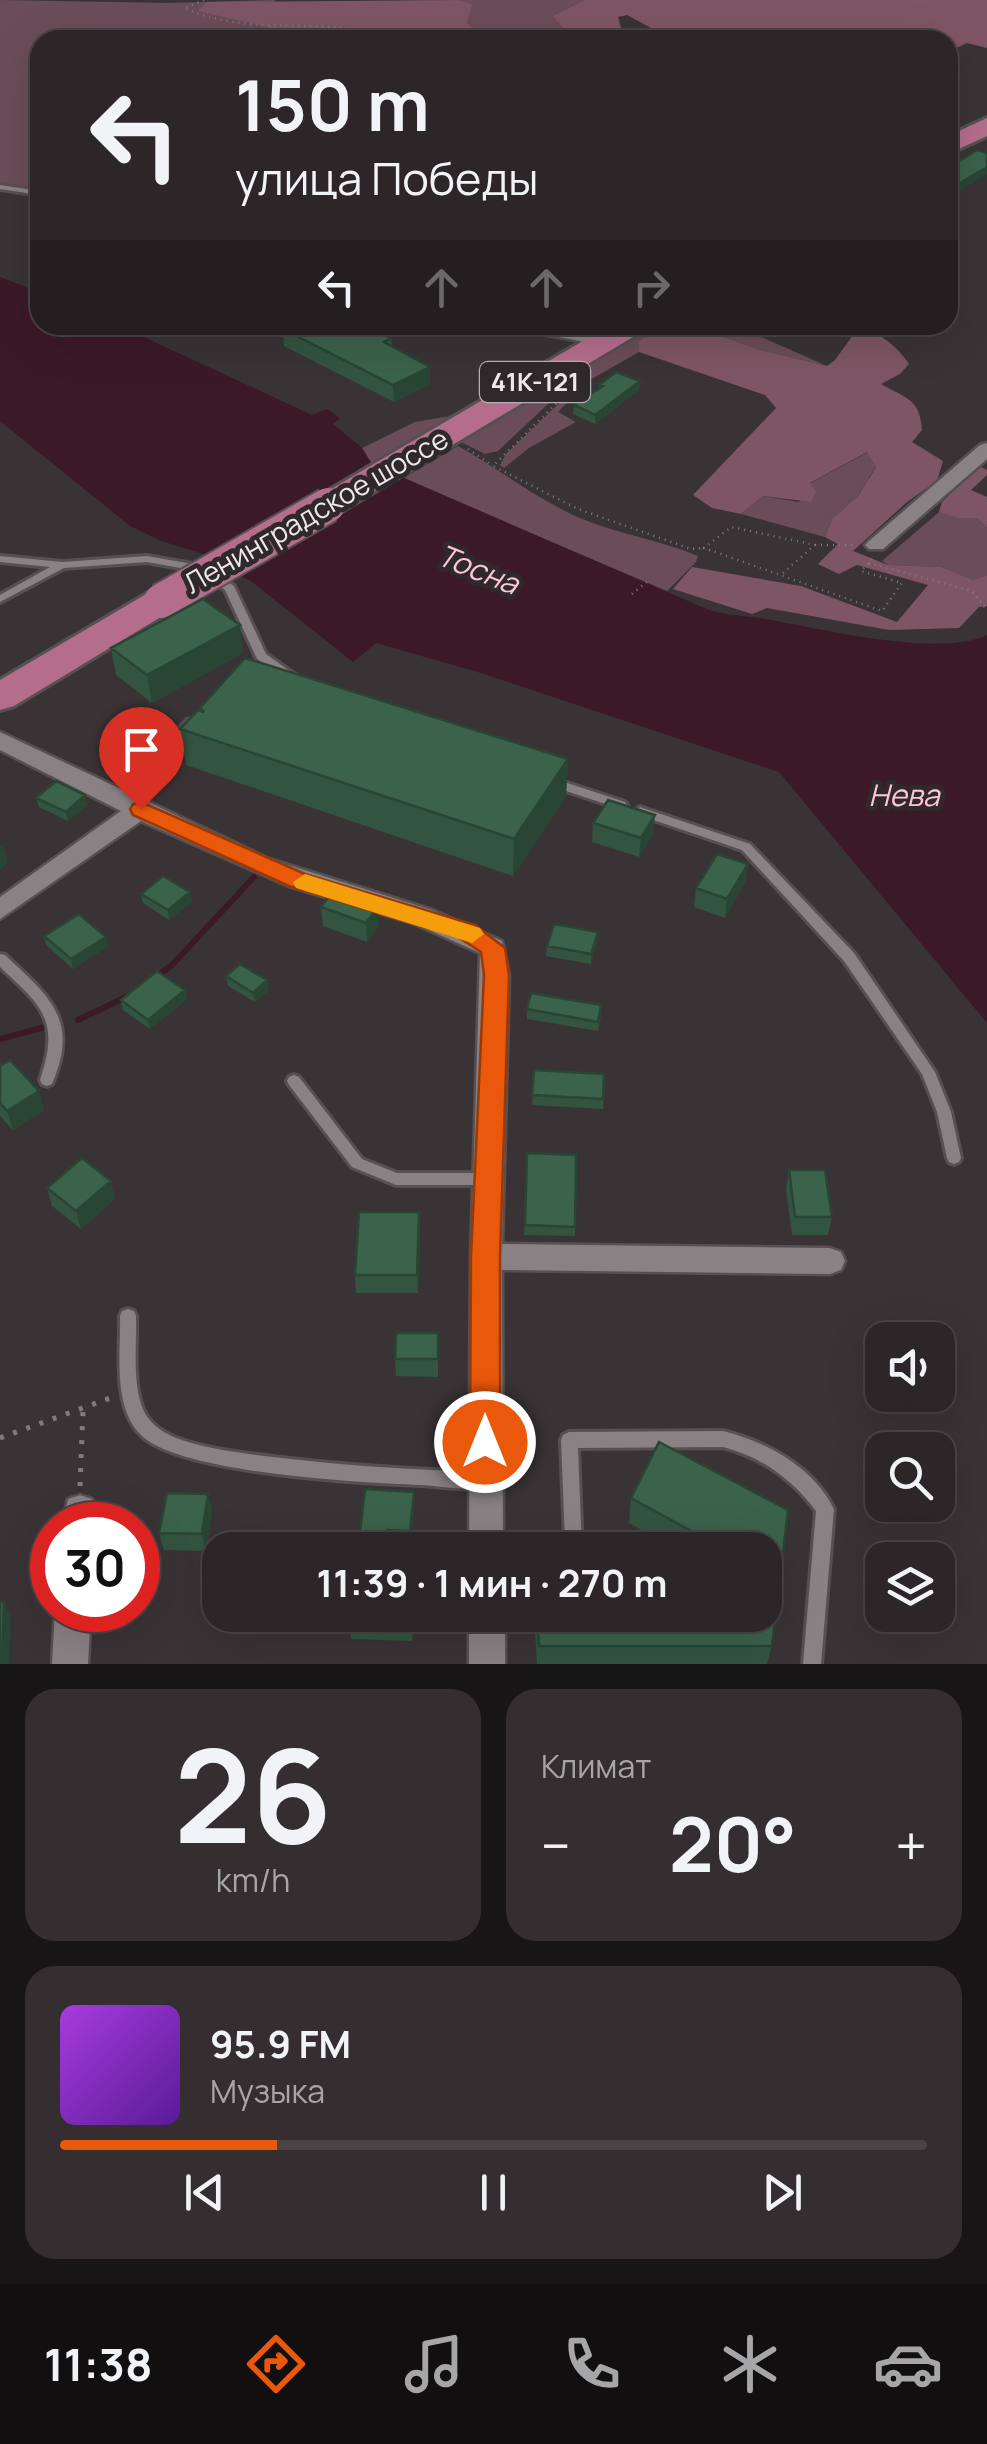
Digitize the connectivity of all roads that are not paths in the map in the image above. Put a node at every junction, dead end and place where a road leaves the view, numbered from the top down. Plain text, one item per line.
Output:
1 (987, 126) edge
2 (958, 141) edge
3 (0, 187) edge
4 (30, 192) edge
5 (578, 335) edge
6 (615, 335) edge
7 (599, 344) junction
8 (987, 450) edge
9 (872, 554) road end
10 (0, 560) edge
11 (62, 564) junction
12 (0, 600) edge
13 (261, 656) junction
14 (250, 666) edge
15 (310, 690) edge
16 (0, 697) edge
17 (200, 714) edge
18 (0, 740) edge
19 (161, 756) dead end
20 (540, 778) edge
21 (141, 809) junction
22 (0, 910) edge
23 (0, 959) edge
24 (48, 1080) dead end
25 (294, 1081) dead end
26 (954, 1158) dead end
27 (489, 1179) junction
28 (486, 1257) junction
29 (830, 1261) dead end
30 (128, 1316) dead end
31 (485, 1480) junction
32 (486, 1532) edge
33 (573, 1532) edge
34 (72, 1632) edge
35 (487, 1632) edge
36 (70, 1664) edge
37 (487, 1664) edge
38 (812, 1664) edge

1 - 2 main road
3 - 4 lane
5 - 7 street
6 - 7 main road, Ленинградское шоссе / 41К-121
7 - 16 main road, Ленинградское шоссе / 41К-121, bridge
8 - 9 street
10 - 11 lane
11 - 12 lane
11 - 13 lane
13 - 14 lane
13 - 15 lane
17 - 19 lane
18 - 21 street
20 - 26 lane
21 - 22 street
21 - 27 street
23 - 24 lane
25 - 27 lane
27 - 28 street
28 - 29 street
28 - 31 street
30 - 31 lane
31 - 32 street
33 - 38 lane
34 - 36 street
35 - 37 street

